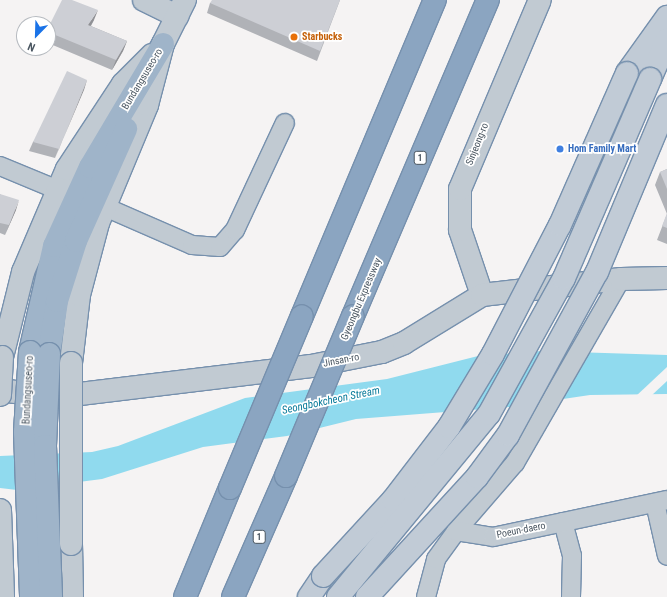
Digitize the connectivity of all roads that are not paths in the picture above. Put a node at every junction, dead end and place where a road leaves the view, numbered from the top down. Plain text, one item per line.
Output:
1 (144, 0) edge
2 (435, 0) edge
3 (488, 0) edge
4 (540, 0) edge
5 (181, 8) edge
6 (667, 17) edge
7 (667, 40) edge
8 (163, 44) junction
9 (667, 105) edge
10 (285, 123) dead end
11 (0, 166) edge
12 (58, 190) junction
13 (105, 207) junction
14 (667, 278) edge
15 (621, 279) junction
16 (482, 295) junction
17 (39, 353) junction
18 (0, 390) edge
19 (0, 395) edge
20 (661, 501) edge
21 (0, 510) edge
22 (563, 522) junction
23 (456, 531) junction
24 (667, 556) edge
25 (72, 596) edge
26 (3, 597) edge
27 (31, 597) edge
28 (51, 597) edge
29 (185, 597) edge
30 (233, 597) edge
31 (309, 597) edge
32 (338, 597) edge
33 (367, 597) edge
34 (426, 597) edge
35 (571, 597) edge

1 - 5 street
2 - 29 highway, bridge
3 - 30 highway, Gyeongbu Expressway / 1, bridge
4 - 16 street, Sinjeong-ro
5 - 8 street
6 - 31 main road, bridge
7 - 32 main road, bridge
8 - 12 street
8 - 13 street
8 - 17 highway, Bundangsuseo-ro
9 - 33 main road, bridge
10 - 13 street
11 - 12 street
12 - 19 street, bridge
13 - 25 street, bridge
14 - 15 street, Jinsan-ro
15 - 16 street, Jinsan-ro
15 - 23 street
16 - 18 street, Jinsan-ro
17 - 27 highway, Bundangsuseo-ro, bridge
17 - 28 highway, Bundangsuseo-ro, bridge
20 - 22 street, Poeun-daero
20 - 24 street, Poeun-daero
21 - 26 street
22 - 23 street, Poeun-daero
22 - 35 street
23 - 34 street

